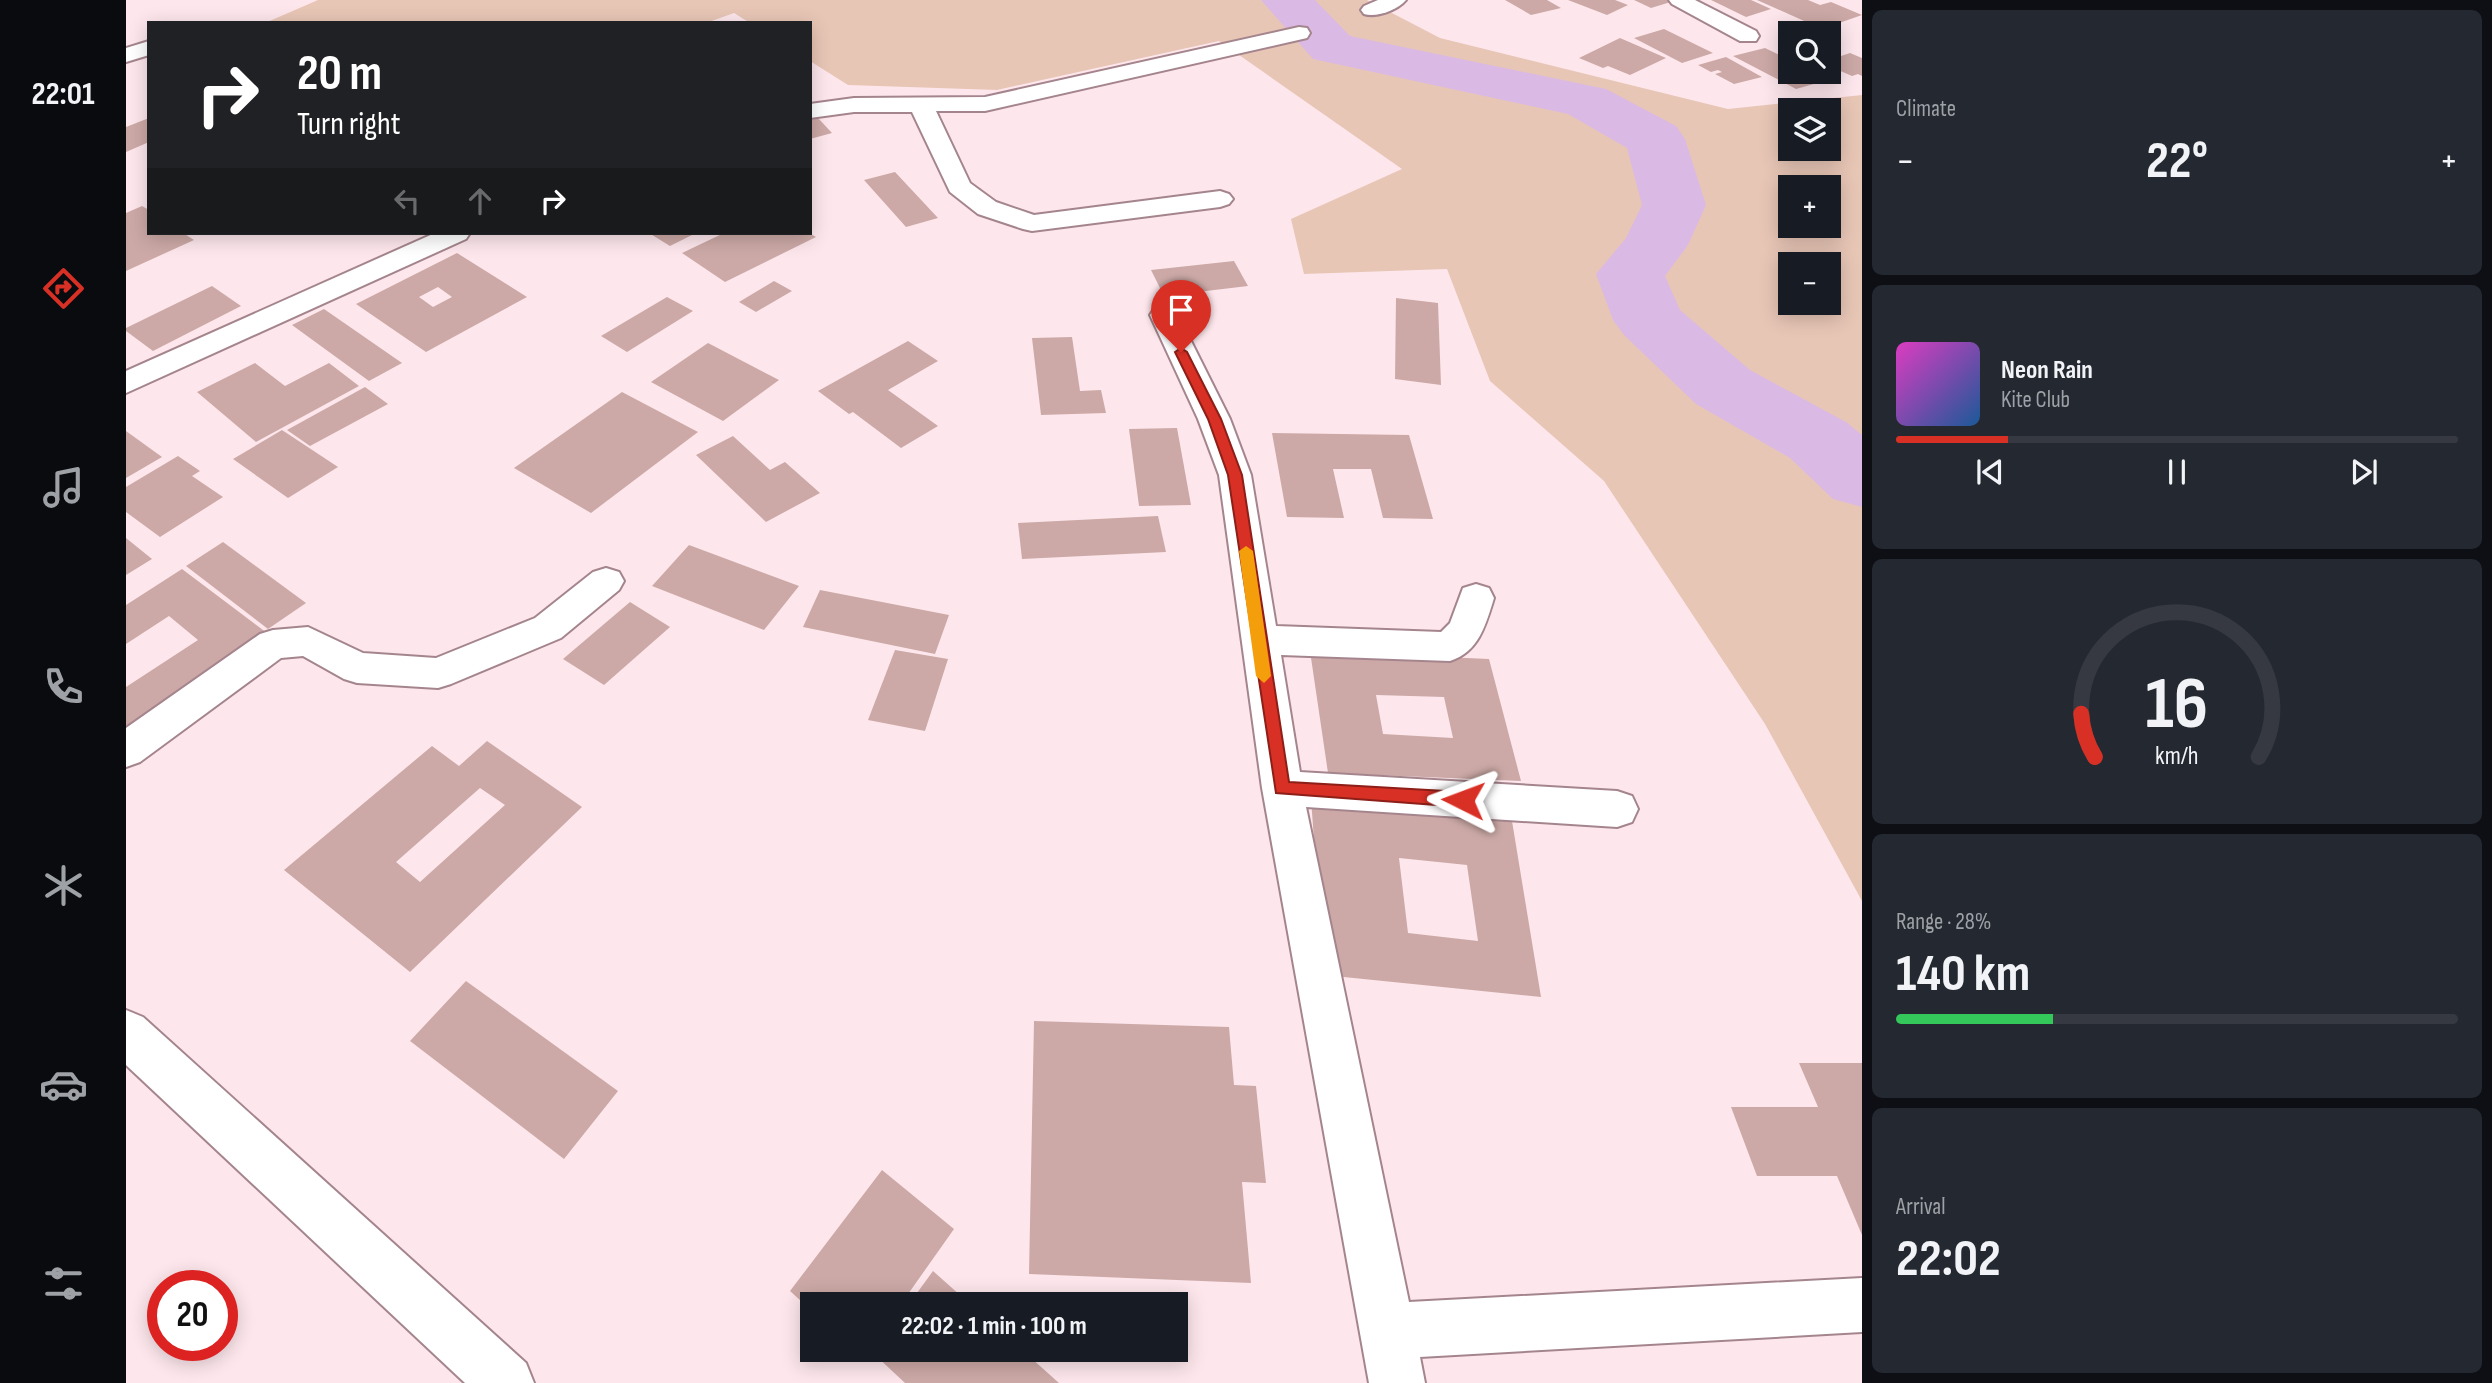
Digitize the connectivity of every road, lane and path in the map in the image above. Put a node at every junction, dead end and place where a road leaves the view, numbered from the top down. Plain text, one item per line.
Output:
1 (1396, 0) edge
2 (1679, 0) edge
3 (1371, 10) dead end
4 (1299, 33) dead end
5 (1748, 36) dead end
6 (921, 104) junction
7 (812, 111) edge
8 (1220, 199) dead end
9 (453, 235) edge
10 (1164, 315) dead end
11 (126, 383) edge
12 (607, 580) dead end
13 (1476, 598) dead end
14 (1258, 640) junction
15 (126, 750) edge
16 (1282, 788) junction
17 (1618, 809) dead end
18 (126, 1033) edge
19 (1862, 1305) edge
20 (1386, 1331) junction
21 (506, 1383) edge
22 (1397, 1383) edge

1 - 3 street
2 - 5 street
4 - 6 street
6 - 7 street
6 - 8 street
9 - 11 street
10 - 14 street
12 - 15 street
13 - 14 street
14 - 16 street
16 - 17 street
16 - 20 street
18 - 21 street
19 - 20 street
20 - 22 street

